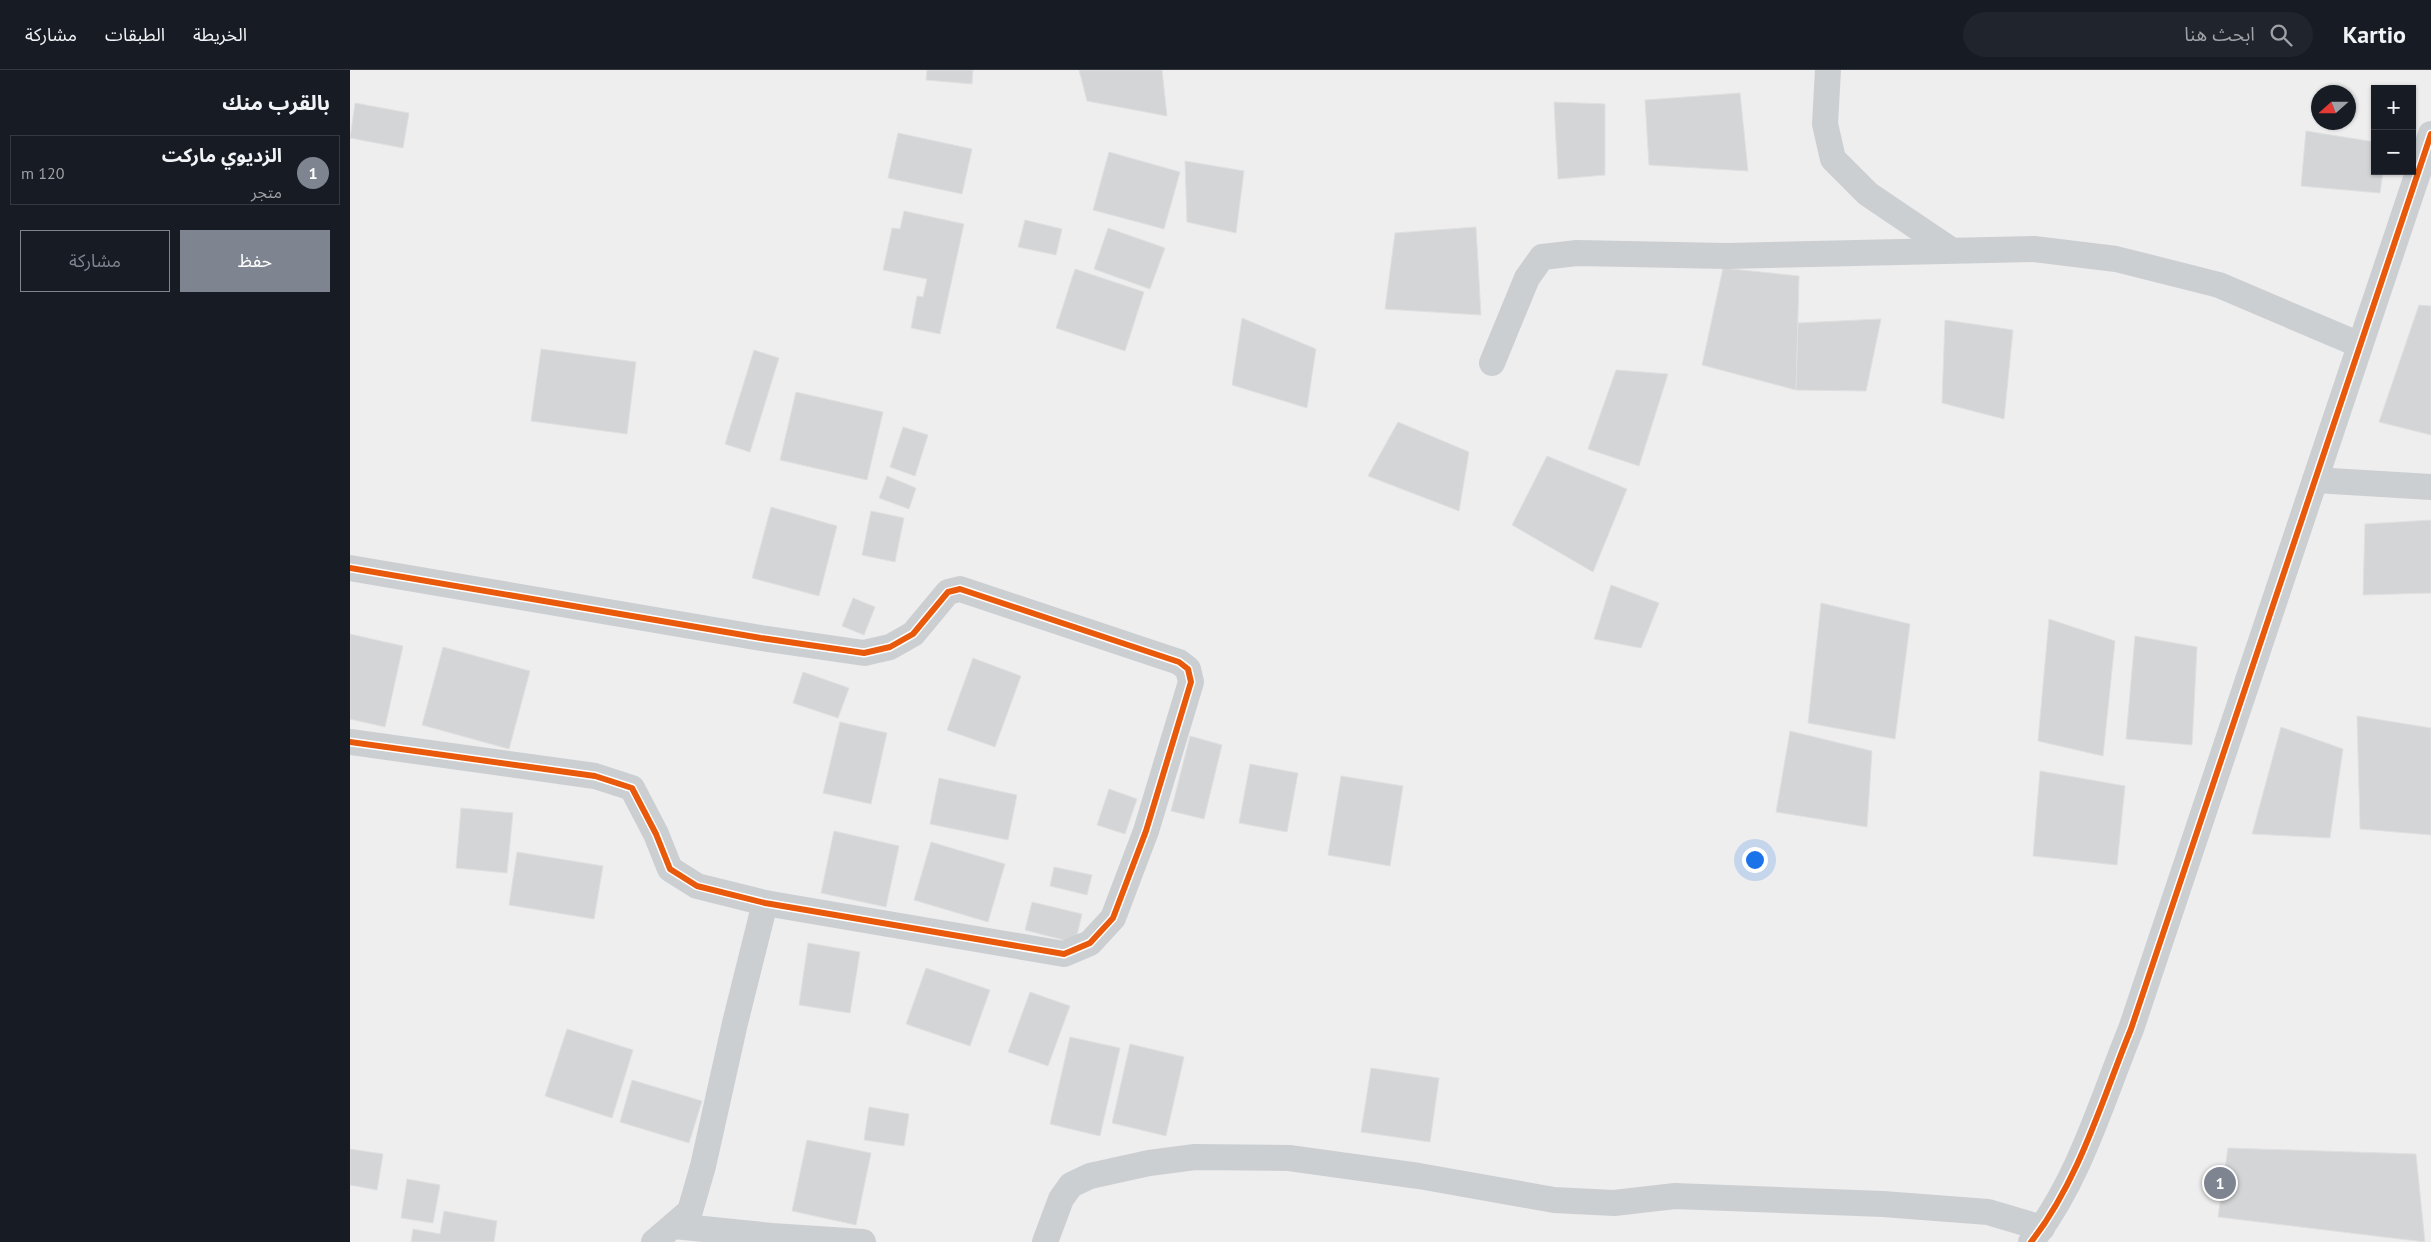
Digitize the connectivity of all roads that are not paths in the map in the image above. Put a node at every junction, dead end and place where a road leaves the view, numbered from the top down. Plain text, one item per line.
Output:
1 (1828, 70) edge
2 (2431, 134) edge
3 (1952, 250) junction
4 (2360, 345) junction
5 (1492, 363) dead end
6 (2315, 480) junction
7 (2431, 487) edge
8 (350, 568) edge
9 (350, 742) edge
10 (765, 903) junction
11 (674, 1226) junction
12 (2037, 1235) edge
13 (654, 1242) edge
14 (863, 1242) edge
15 (1045, 1242) edge

1 - 3 street
2 - 4 street
3 - 4 street
3 - 5 street
4 - 6 street
6 - 7 street
6 - 12 street
8 - 10 street
9 - 10 street
10 - 11 street
11 - 13 street
11 - 14 street
12 - 15 street

